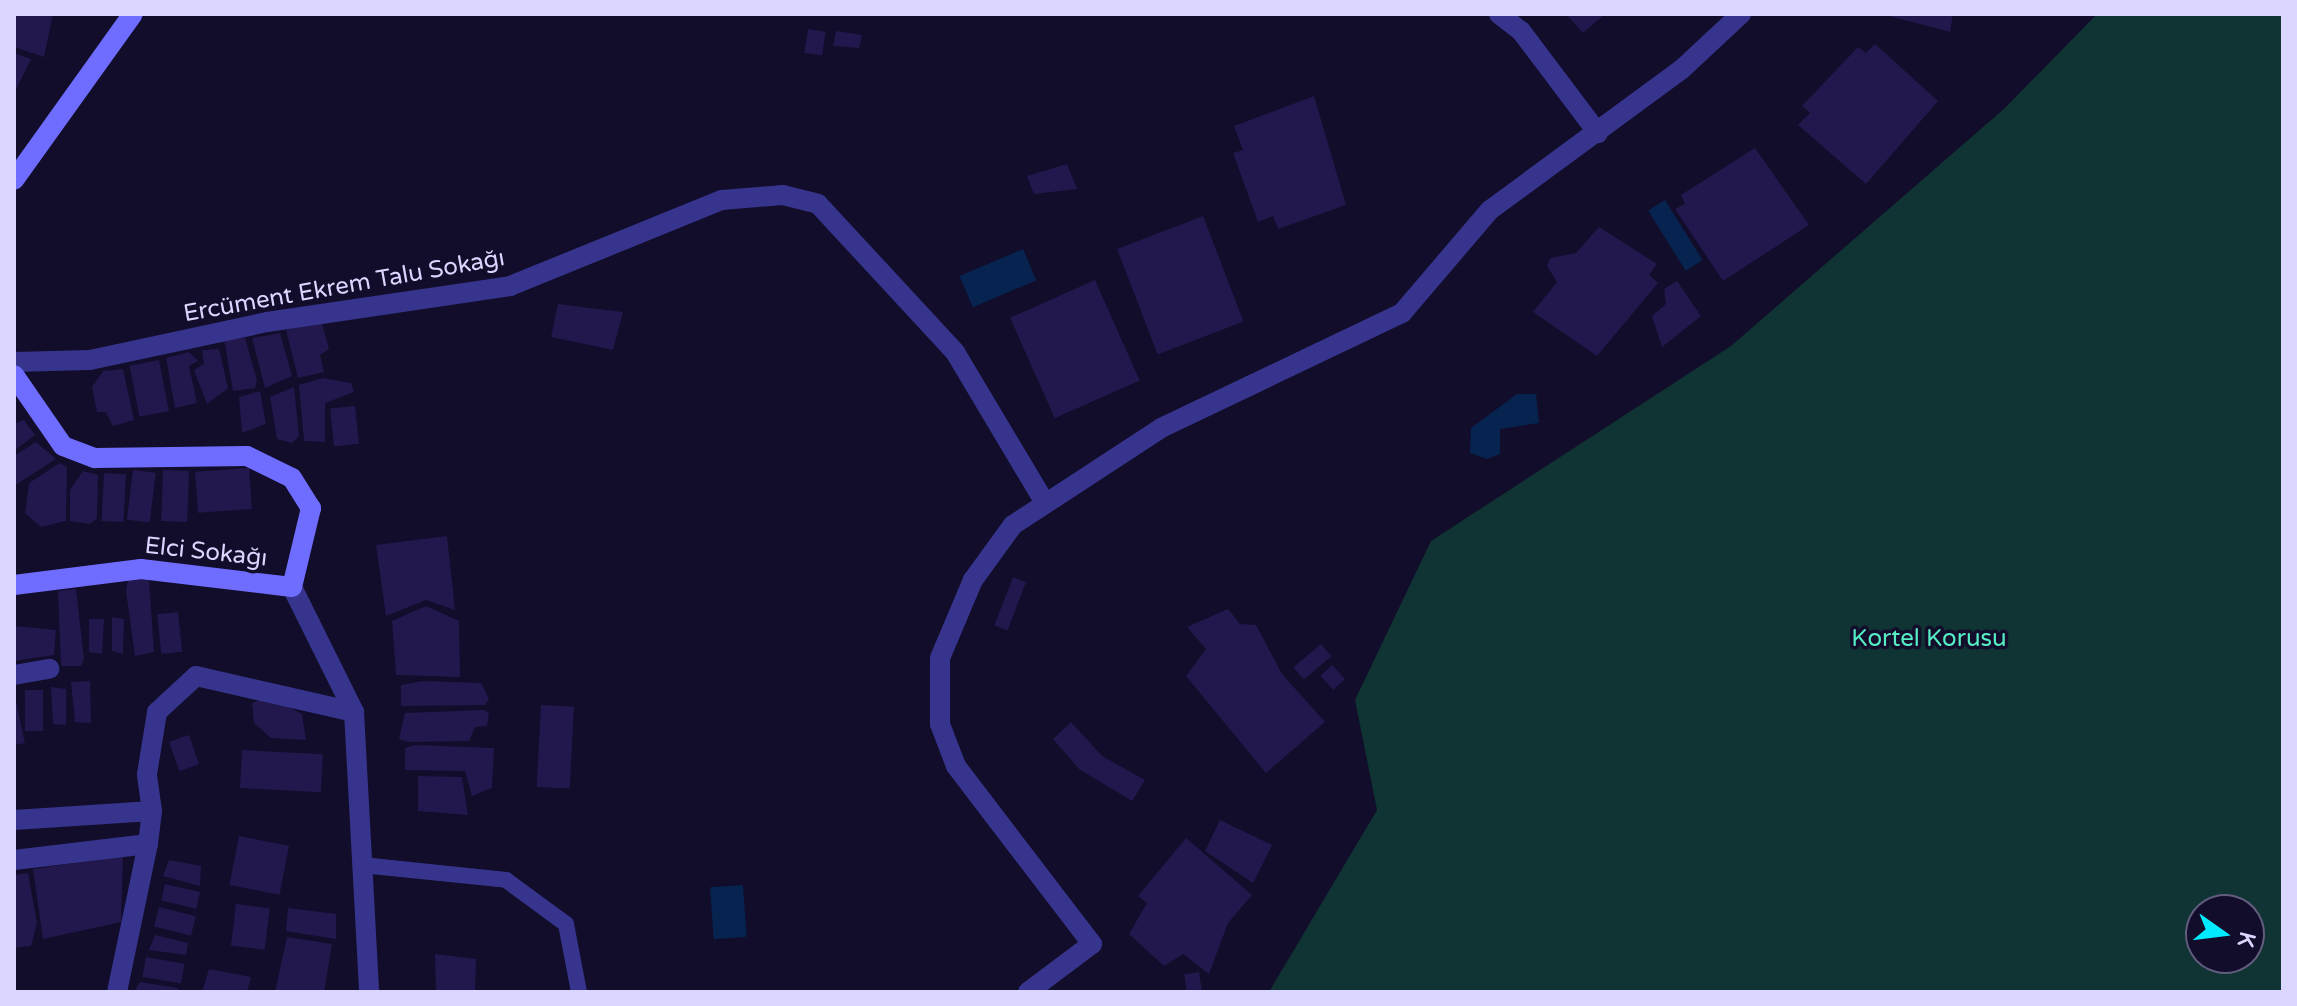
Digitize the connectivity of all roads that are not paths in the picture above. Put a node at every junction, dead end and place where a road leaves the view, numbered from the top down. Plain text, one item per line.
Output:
1 (133, 14) edge
2 (1499, 14) edge
3 (1741, 14) edge
4 (1598, 133) junction
5 (14, 180) edge
6 (14, 362) edge
7 (14, 375) edge
8 (1045, 503) junction
9 (14, 585) edge
10 (292, 587) junction
11 (49, 669) dead end
12 (14, 675) edge
13 (354, 712) junction
14 (152, 811) junction
15 (14, 820) edge
16 (148, 844) junction
17 (14, 860) edge
18 (362, 865) junction
19 (117, 992) edge
20 (369, 992) edge
21 (579, 992) edge
22 (1028, 992) edge

1 - 5 street
2 - 4 street
3 - 4 street
4 - 8 street
6 - 8 street, Ercüment Ekrem Talu Sokağı
7 - 10 street, Elci Sokağı
8 - 22 street
9 - 10 street, Elci Sokağı
10 - 13 street
11 - 12 street
13 - 14 street
13 - 18 street
14 - 15 street
14 - 16 street
16 - 17 street
16 - 19 street
18 - 20 street
18 - 21 lane

